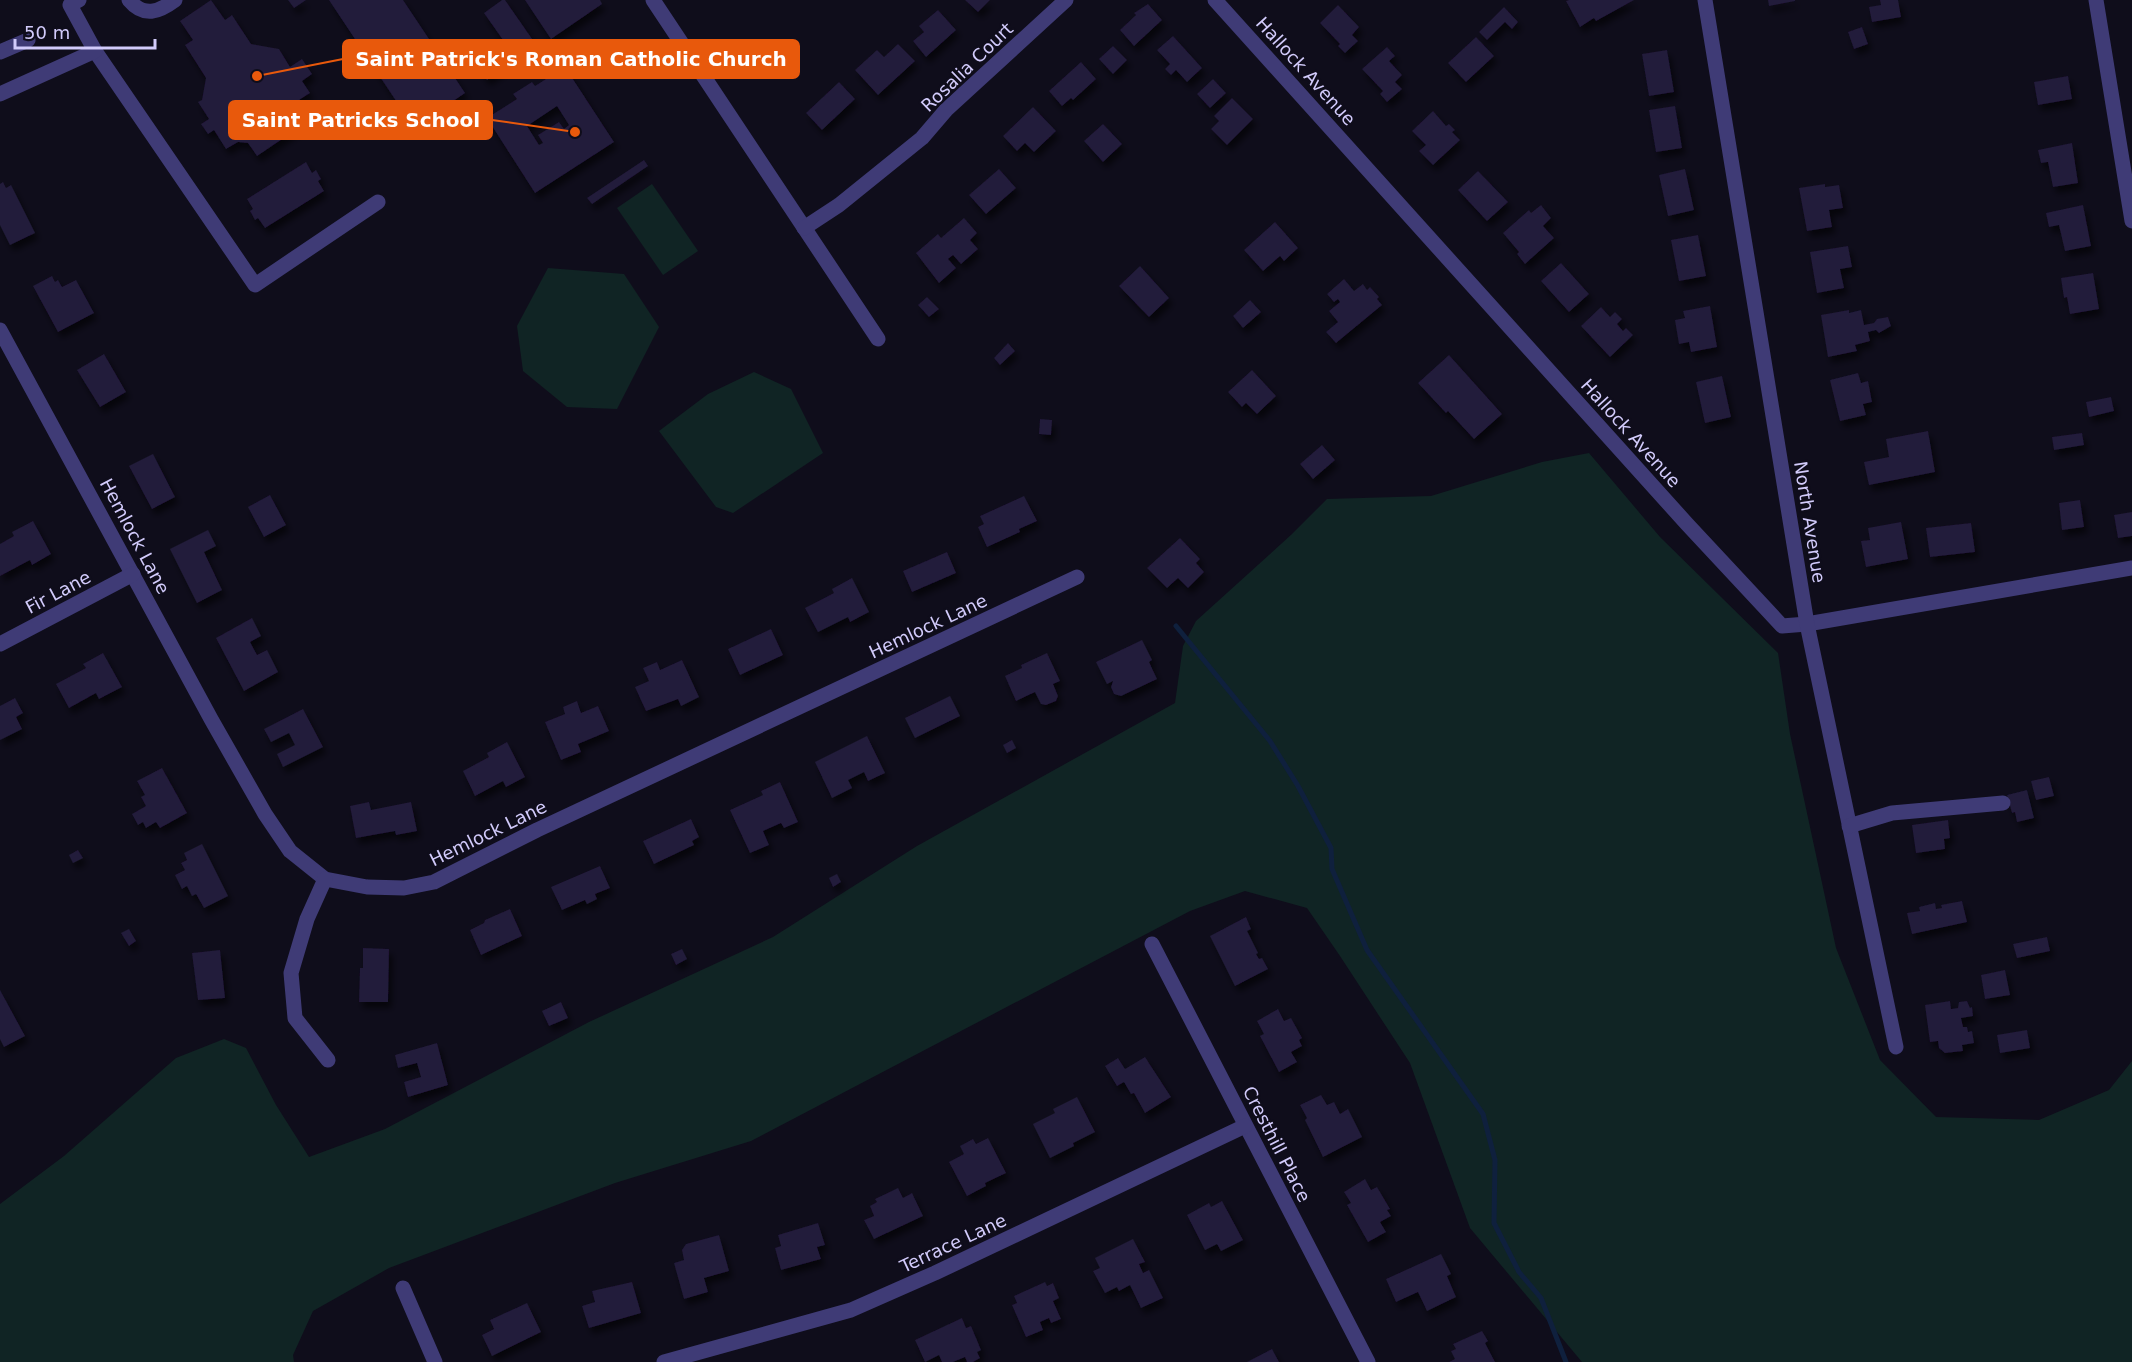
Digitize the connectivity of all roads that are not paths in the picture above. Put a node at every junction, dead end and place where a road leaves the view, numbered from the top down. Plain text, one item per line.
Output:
1 (79, 0) edge
2 (129, 0) edge
3 (176, 0) edge
4 (653, 0) edge
5 (1066, 0) edge
6 (1215, 0) edge
7 (1705, 0) edge
8 (2096, 0) edge
9 (27, 40) dead end
10 (95, 51) junction
11 (0, 52) edge
12 (0, 93) edge
13 (378, 202) dead end
14 (2132, 221) edge
15 (804, 228) junction
16 (0, 330) edge
17 (878, 339) dead end
18 (2132, 568) edge
19 (134, 574) junction
20 (1077, 577) dead end
21 (1807, 624) junction
22 (0, 644) edge
23 (2003, 803) dead end
24 (1849, 826) junction
25 (325, 879) junction
26 (1152, 944) dead end
27 (1896, 1047) dead end
28 (328, 1060) dead end
29 (1245, 1126) junction
30 (403, 1288) dead end
31 (435, 1362) edge
32 (664, 1362) edge
33 (1368, 1362) edge

1 - 10 street
2 - 3 street
4 - 15 street
5 - 15 street, Rosalia Court
6 - 21 street, Hallock Avenue
7 - 21 street, North Avenue
8 - 14 street
9 - 11 street
10 - 12 street
10 - 13 street
15 - 17 street
16 - 19 street, Hemlock Lane
18 - 21 street, Hallock Avenue
19 - 22 street, Fir Lane
19 - 25 street, Hemlock Lane
20 - 25 street, Hemlock Lane
21 - 24 street, North Avenue
23 - 24 street
24 - 27 street, North Avenue
25 - 28 street
26 - 29 street, Cresthill Place
29 - 32 street, Terrace Lane
29 - 33 street, Cresthill Place
30 - 31 street

